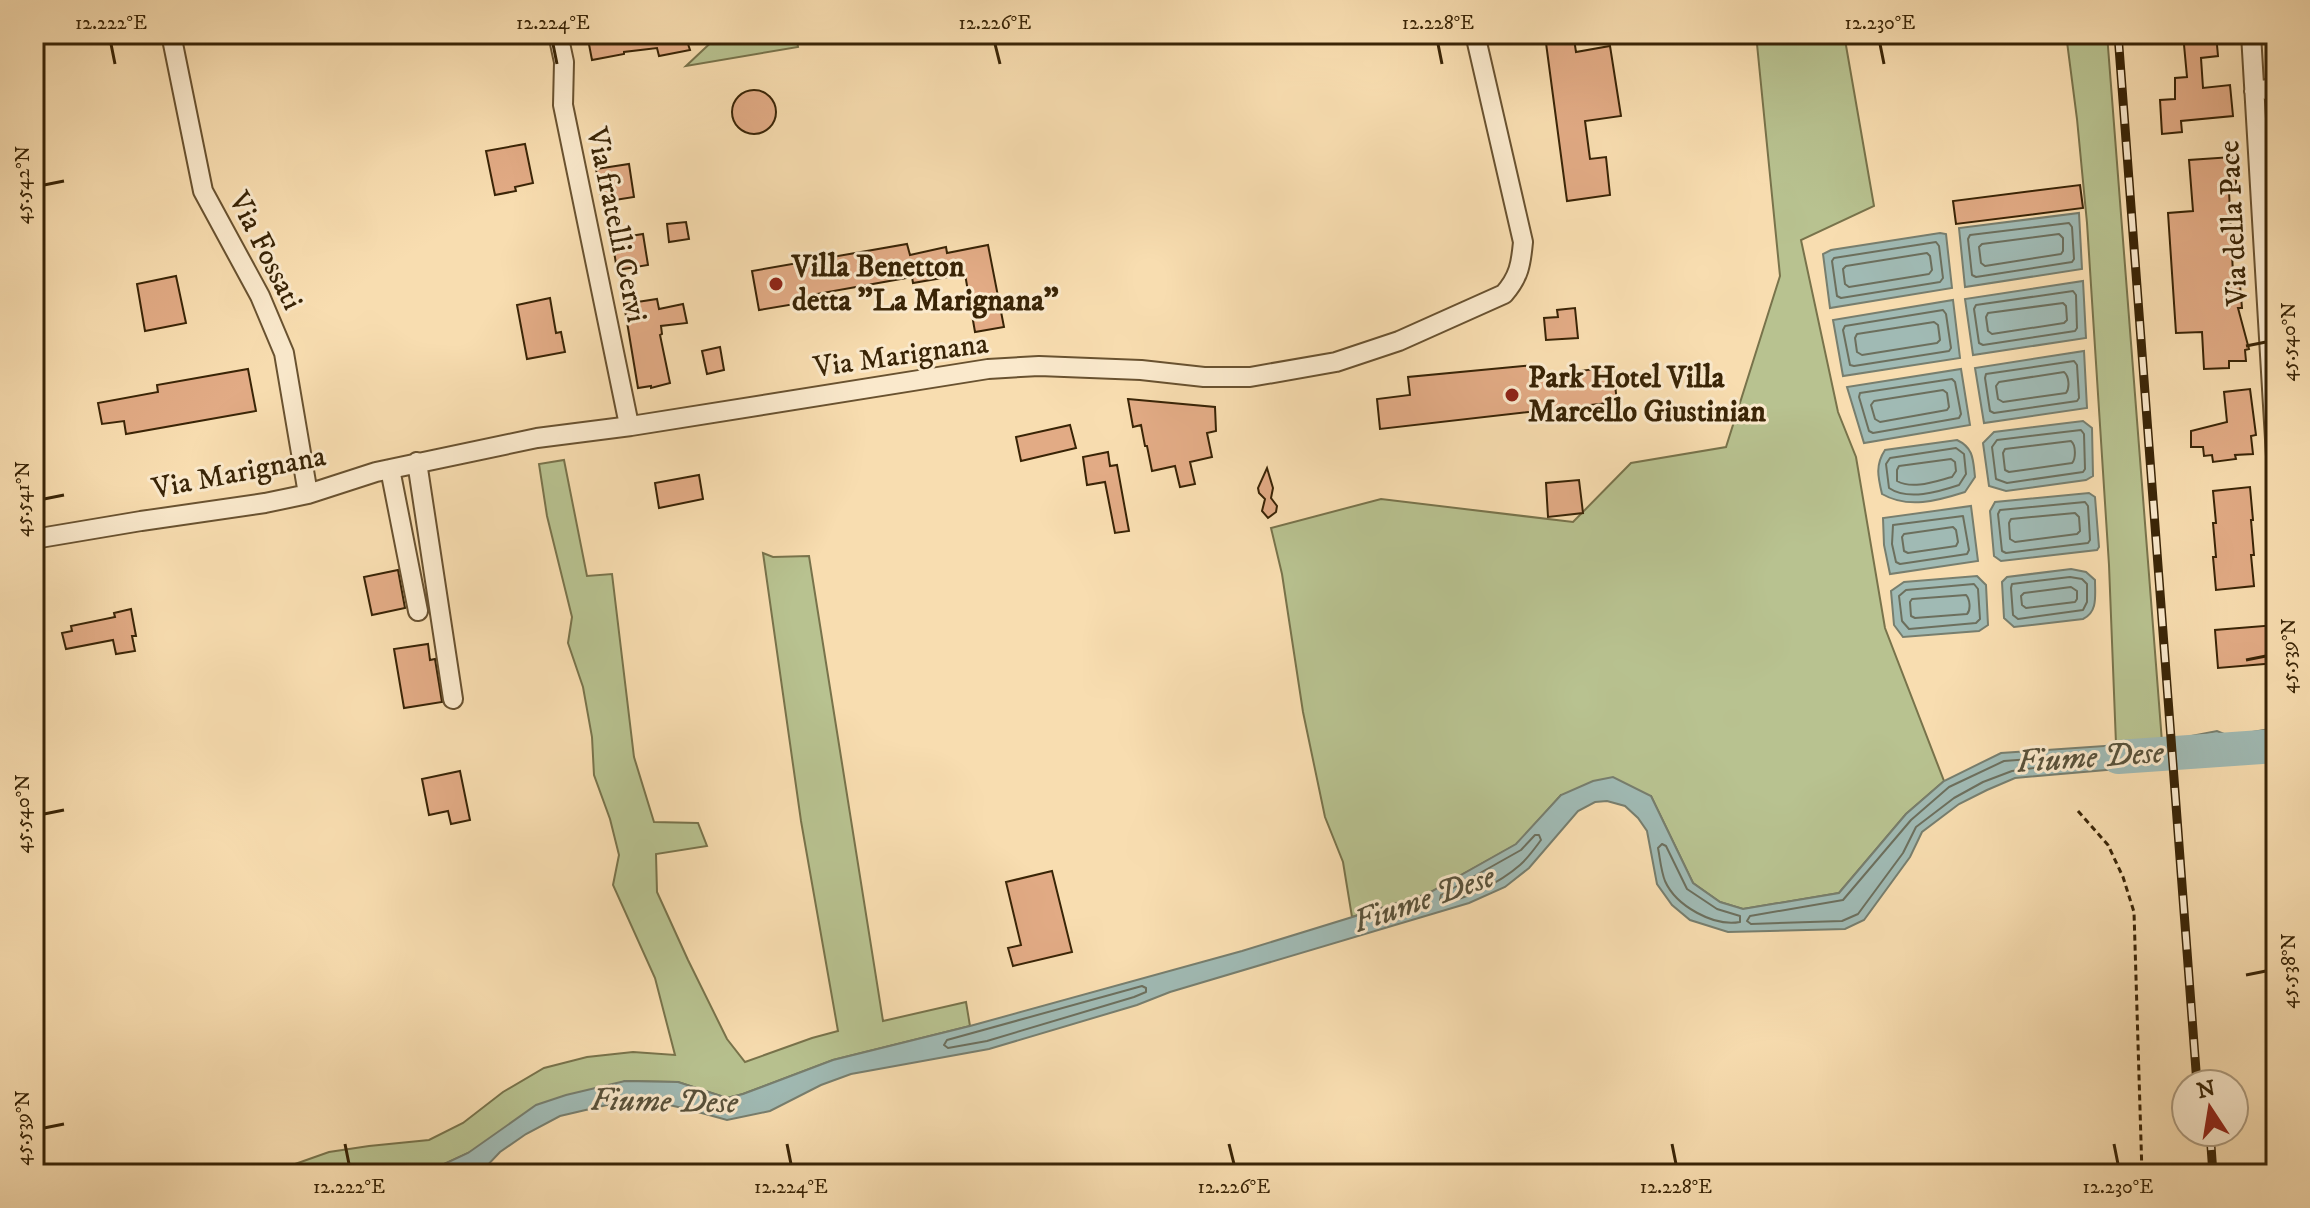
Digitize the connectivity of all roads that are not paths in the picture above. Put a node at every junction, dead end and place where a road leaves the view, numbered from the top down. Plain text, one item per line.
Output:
1 (171, 34) edge
2 (558, 34) edge
3 (1475, 34) edge
4 (2251, 34) edge
5 (2276, 88) edge
6 (2254, 91) junction
7 (631, 426) junction
8 (2276, 454) edge
9 (417, 462) junction
10 (390, 469) junction
11 (308, 494) junction
12 (34, 539) edge
13 (418, 611) dead end
14 (453, 699) dead end

1 - 11 street, Via Fossati
2 - 7 street, Via fratelli Cervi
3 - 7 street, Via Marignana
4 - 6 street, Via della Pace
5 - 6 street
6 - 8 street, Via della Pace
7 - 9 street, Via Marignana
9 - 10 street, Via Marignana
9 - 14 street
10 - 11 street, Via Marignana
10 - 13 street
11 - 12 street, Via Marignana

